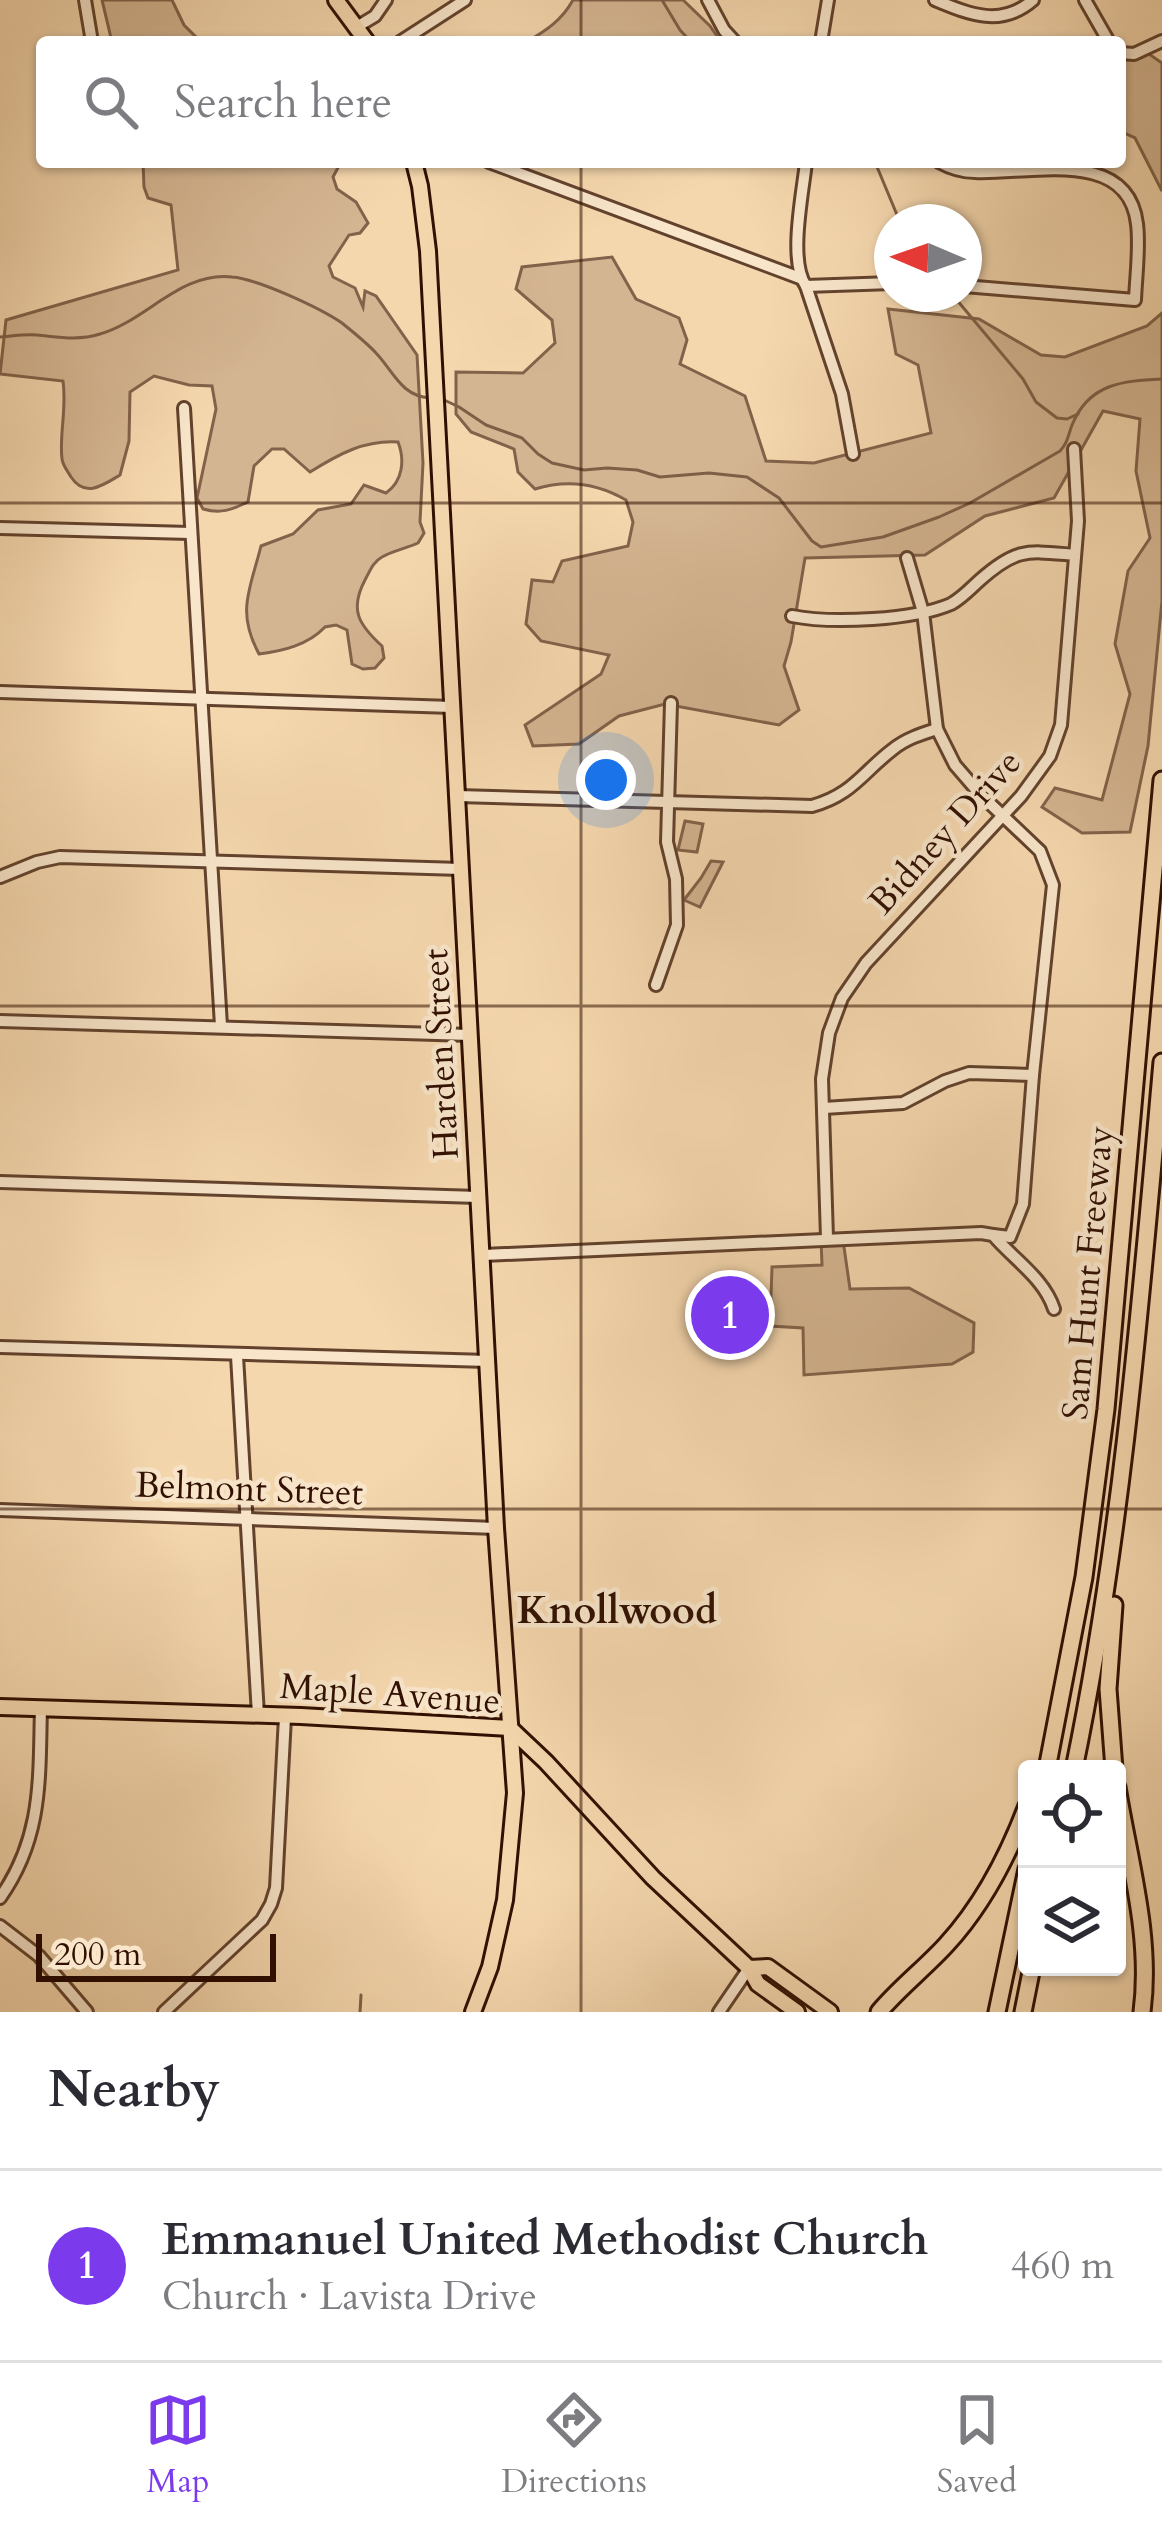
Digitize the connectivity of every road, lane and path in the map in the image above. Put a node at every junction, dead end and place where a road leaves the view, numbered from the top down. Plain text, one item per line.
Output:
1 (86, 0) edge
2 (336, 0) edge
3 (386, 0) edge
4 (465, 0) edge
5 (708, 0) edge
6 (828, 0) edge
7 (934, 0) edge
8 (1033, 0) edge
9 (1085, 0) edge
10 (355, 28) junction
11 (91, 36) edge
12 (362, 36) edge
13 (409, 36) edge
14 (730, 36) edge
15 (821, 36) edge
16 (1106, 36) edge
17 (1162, 41) edge
18 (1126, 53) edge
19 (416, 168) edge
20 (505, 168) edge
21 (805, 168) edge
22 (961, 168) edge
23 (803, 282) junction
24 (874, 284) edge
25 (982, 287) edge
26 (184, 408) dead end
27 (1074, 449) dead end
28 (853, 454) dead end
29 (0, 528) edge
30 (190, 533) junction
31 (1075, 555) junction
32 (907, 558) dead end
33 (922, 611) junction
34 (792, 616) dead end
35 (0, 692) edge
36 (201, 698) junction
37 (671, 704) dead end
38 (452, 707) junction
39 (937, 728) junction
40 (1162, 779) edge
41 (458, 796) junction
42 (667, 802) junction
43 (1002, 814) junction
44 (211, 862) junction
45 (461, 869) junction
46 (0, 877) edge
47 (656, 985) dead end
48 (0, 1021) edge
49 (221, 1026) junction
50 (470, 1035) junction
51 (1162, 1062) edge
52 (1033, 1075) junction
53 (824, 1108) junction
54 (0, 1182) edge
55 (478, 1197) junction
56 (993, 1235) junction
57 (827, 1238) junction
58 (484, 1256) junction
59 (1054, 1309) dead end
60 (0, 1347) edge
61 (237, 1356) junction
62 (488, 1361) junction
63 (1124, 1461) junction
64 (0, 1510) edge
65 (247, 1520) junction
66 (496, 1528) junction
67 (1067, 1669) junction
68 (0, 1707) edge
69 (41, 1708) junction
70 (258, 1715) junction
71 (285, 1717) junction
72 (510, 1728) junction
73 (1041, 1760) edge
74 (1049, 1760) edge
75 (1076, 1760) edge
76 (1113, 1760) edge
77 (1018, 1828) edge
78 (1126, 1840) edge
79 (0, 1898) edge
80 (1018, 1912) edge
81 (0, 1926) edge
82 (749, 1968) junction
83 (1030, 1976) edge
84 (87, 2012) edge
85 (164, 2012) edge
86 (473, 2012) edge
87 (718, 2012) edge
88 (796, 2012) edge
89 (830, 2012) edge
90 (879, 2012) edge
91 (997, 2012) edge
92 (1023, 2012) edge
93 (1142, 2012) edge

1 - 11 street
2 - 10 main road
3 - 10 street
4 - 13 street
5 - 14 street
6 - 15 street
7 - 8 street
9 - 16 street
10 - 12 main road
17 - 18 street
19 - 38 main road, Harden Street
20 - 23 street
21 - 23 street
22 - 25 street
23 - 24 street
23 - 28 street
26 - 30 street
27 - 31 street, Bidney Drive
29 - 30 street
30 - 36 street
31 - 33 street
31 - 43 street, Bidney Drive
32 - 33 street
33 - 34 street
33 - 39 street
35 - 36 street
36 - 38 street
36 - 44 street
37 - 42 street
38 - 41 main road, Harden Street
39 - 42 street
39 - 43 street
40 - 67 highway, Sam Hunt Freeway
41 - 42 street
41 - 45 main road, Harden Street
42 - 47 street
43 - 52 street
43 - 53 street, Bidney Drive
44 - 45 street
44 - 46 street
44 - 49 street
45 - 50 main road, Harden Street
48 - 49 street
49 - 50 street
50 - 55 main road, Harden Street
51 - 63 highway, Sam Hunt Freeway
52 - 53 street
52 - 56 street
53 - 57 street, Bidney Drive
54 - 55 street
55 - 58 main road, Harden Street
56 - 57 street
56 - 59 street
57 - 58 street
58 - 62 main road, Harden Street
60 - 61 street
61 - 62 street
61 - 65 street
62 - 66 main road, Harden Street
63 - 75 highway, Sam Hunt Freeway
63 - 76 highway
64 - 65 street, Belmont Street
65 - 66 street, Belmont Street
65 - 70 street
66 - 72 main road, Harden Street
67 - 73 highway
67 - 74 highway, Sam Hunt Freeway
68 - 69 main road, Maple Avenue
69 - 70 main road, Maple Avenue
69 - 79 street
70 - 71 main road, Maple Avenue
71 - 72 main road, Maple Avenue
71 - 85 street
72 - 82 main road, Maple Avenue
72 - 86 main road, Harden Street
77 - 90 highway
78 - 93 highway
80 - 91 highway
81 - 84 street
82 - 87 street
82 - 88 main road, Maple Avenue
82 - 89 main road, Maple Avenue
83 - 92 highway

